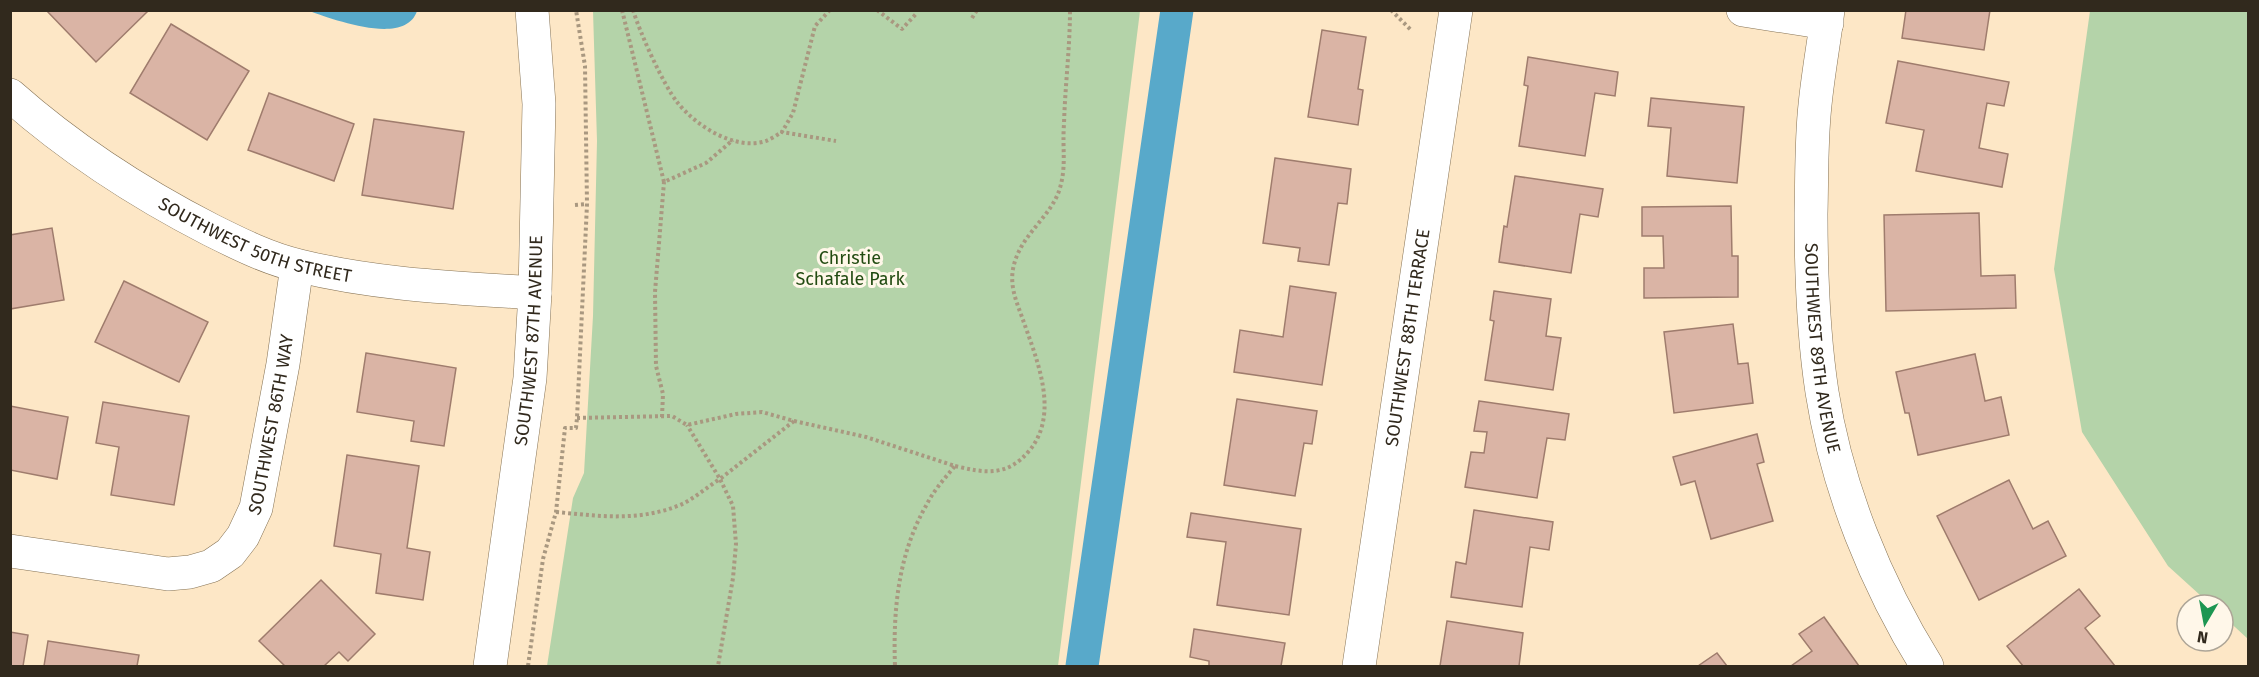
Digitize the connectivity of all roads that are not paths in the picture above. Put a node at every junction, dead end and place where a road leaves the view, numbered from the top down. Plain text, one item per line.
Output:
1 (532, 10) edge
2 (1456, 10) edge
3 (1743, 10) edge
4 (1828, 17) edge
5 (10, 95) edge
6 (297, 266) junction
7 (536, 293) junction
8 (10, 551) edge
9 (490, 666) edge
10 (1359, 666) edge
11 (1927, 666) edge

1 - 7 street, SOUTHWEST 87TH AVENUE
2 - 10 street, SOUTHWEST 88TH TERRACE
3 - 4 street
4 - 11 street, SOUTHWEST 89TH AVENUE
5 - 6 street, SOUTHWEST 50TH STREET
6 - 7 street, SOUTHWEST 50TH STREET
6 - 8 street, SOUTHWEST 86TH WAY
7 - 9 street, SOUTHWEST 87TH AVENUE

